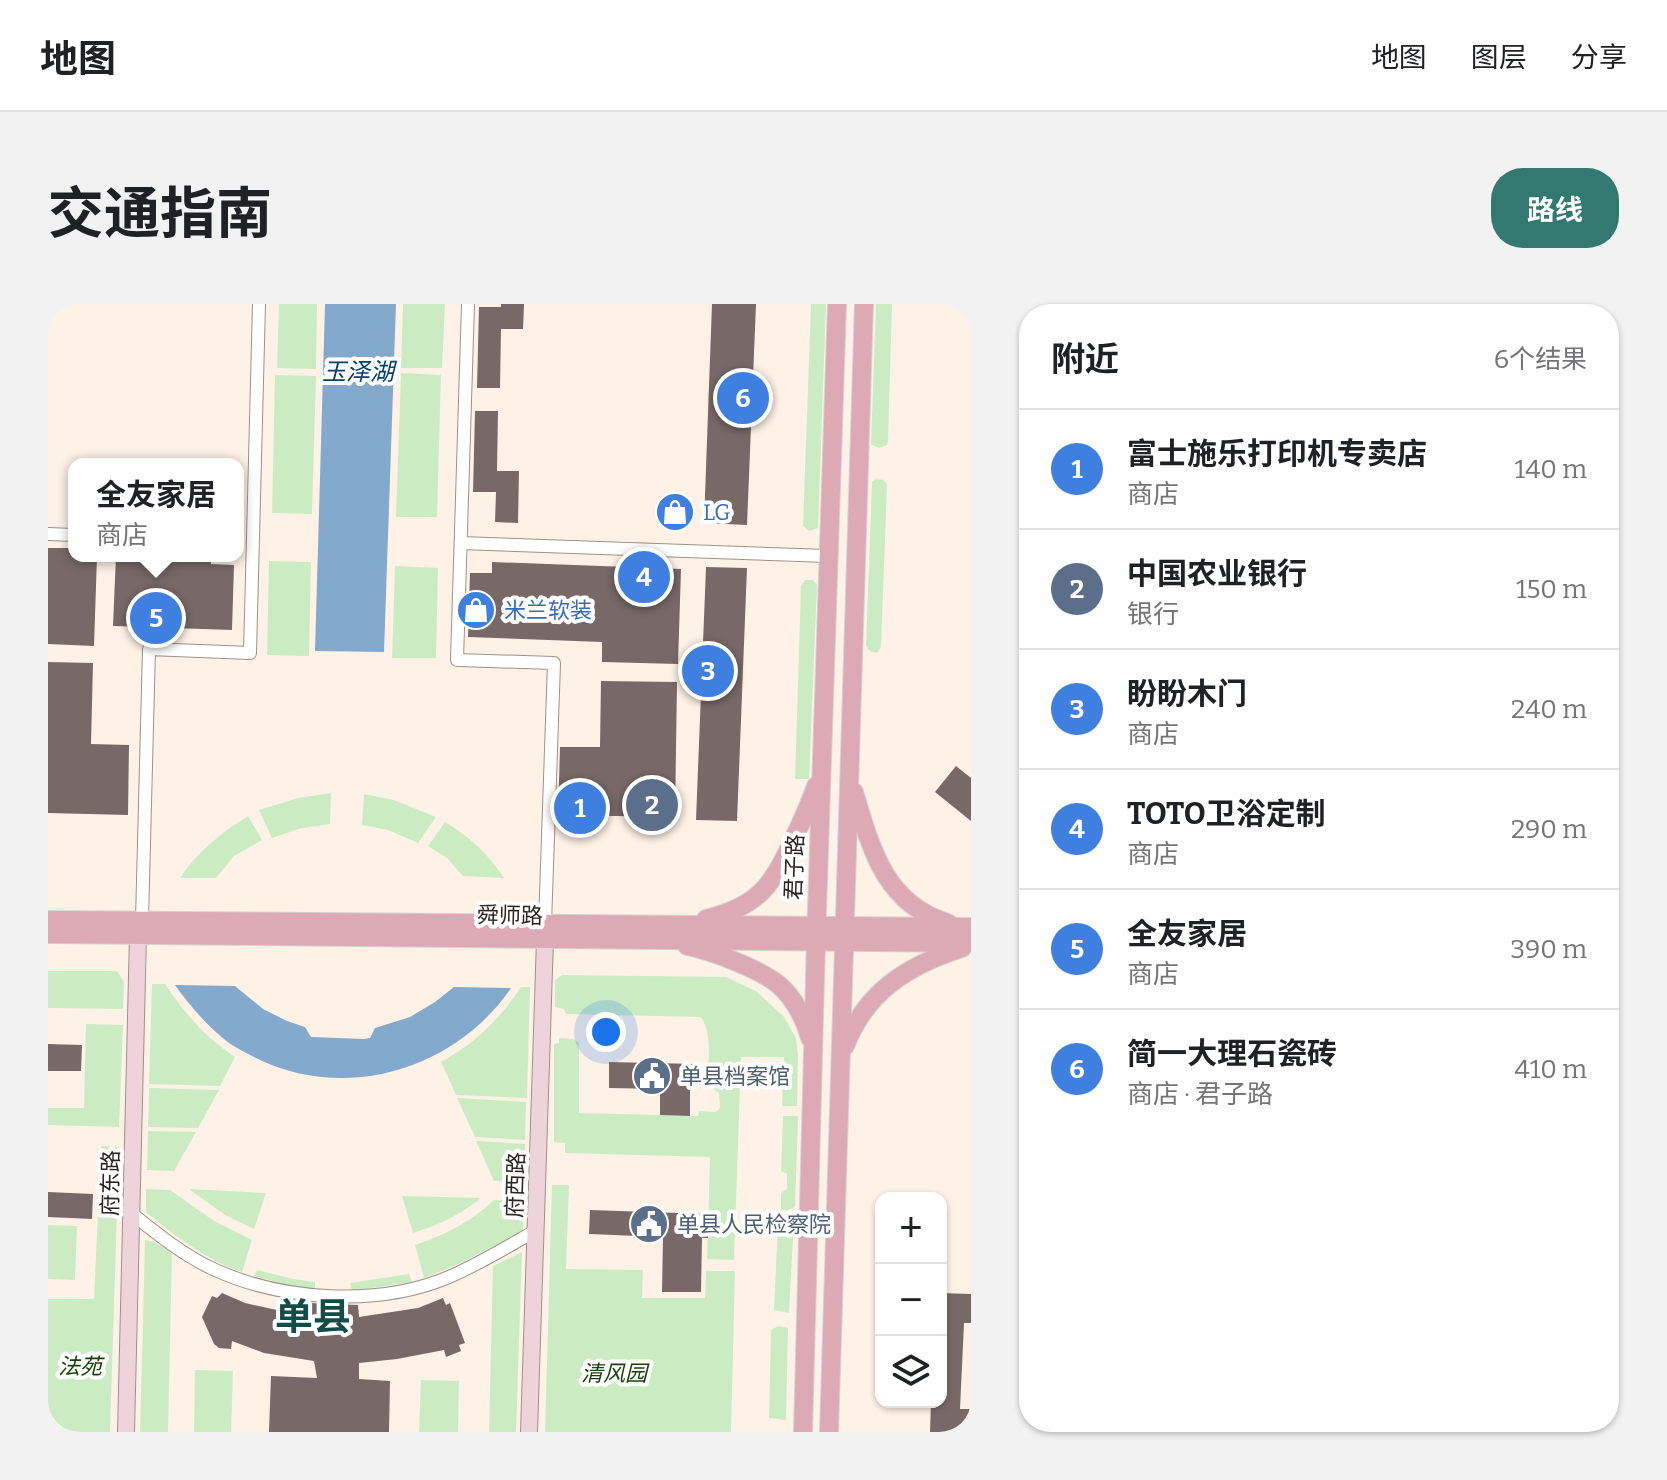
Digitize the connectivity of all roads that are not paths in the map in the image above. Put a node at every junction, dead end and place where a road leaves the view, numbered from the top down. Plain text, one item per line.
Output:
1 (259, 304) edge
2 (468, 304) edge
3 (837, 304) edge
4 (864, 304) edge
5 (48, 534) edge
6 (68, 535) edge
7 (244, 539) edge
8 (253, 540) junction
9 (461, 543) junction
10 (828, 556) junction
11 (821, 768) junction
12 (850, 770) junction
13 (48, 920) edge
14 (677, 924) junction
15 (971, 926) edge
16 (140, 928) junction
17 (545, 931) junction
18 (816, 933) junction
19 (845, 933) junction
20 (48, 934) edge
21 (657, 940) junction
22 (971, 944) edge
23 (841, 1060) junction
24 (813, 1062) junction
25 (131, 1213) junction
26 (535, 1231) junction
27 (126, 1432) edge
28 (529, 1432) edge
29 (803, 1432) edge
30 (829, 1432) edge

1 - 8 street
2 - 9 street
3 - 10 main road, 君子路
4 - 12 main road
5 - 6 street
7 - 8 street
8 - 16 street
9 - 10 street
9 - 17 street
10 - 11 main road, 君子路
11 - 14 main road
11 - 18 main road, 君子路
12 - 15 main road
12 - 19 main road
13 - 16 main road, 舜师路
14 - 17 main road, 舜师路
14 - 18 main road, 舜师路
15 - 19 main road, 舜师路
16 - 17 main road, 舜师路
16 - 20 main road, 舜师路
16 - 25 street, 府东路
17 - 21 main road, 舜师路
17 - 26 street, 府西路
18 - 19 main road, 舜师路
18 - 21 main road, 舜师路
18 - 24 main road, 君子路
19 - 22 main road, 舜师路
19 - 23 main road
21 - 24 main road
22 - 23 main road
23 - 30 main road
24 - 29 main road, 君子路
25 - 26 street
25 - 27 street, 府东路
26 - 28 street, 府西路

